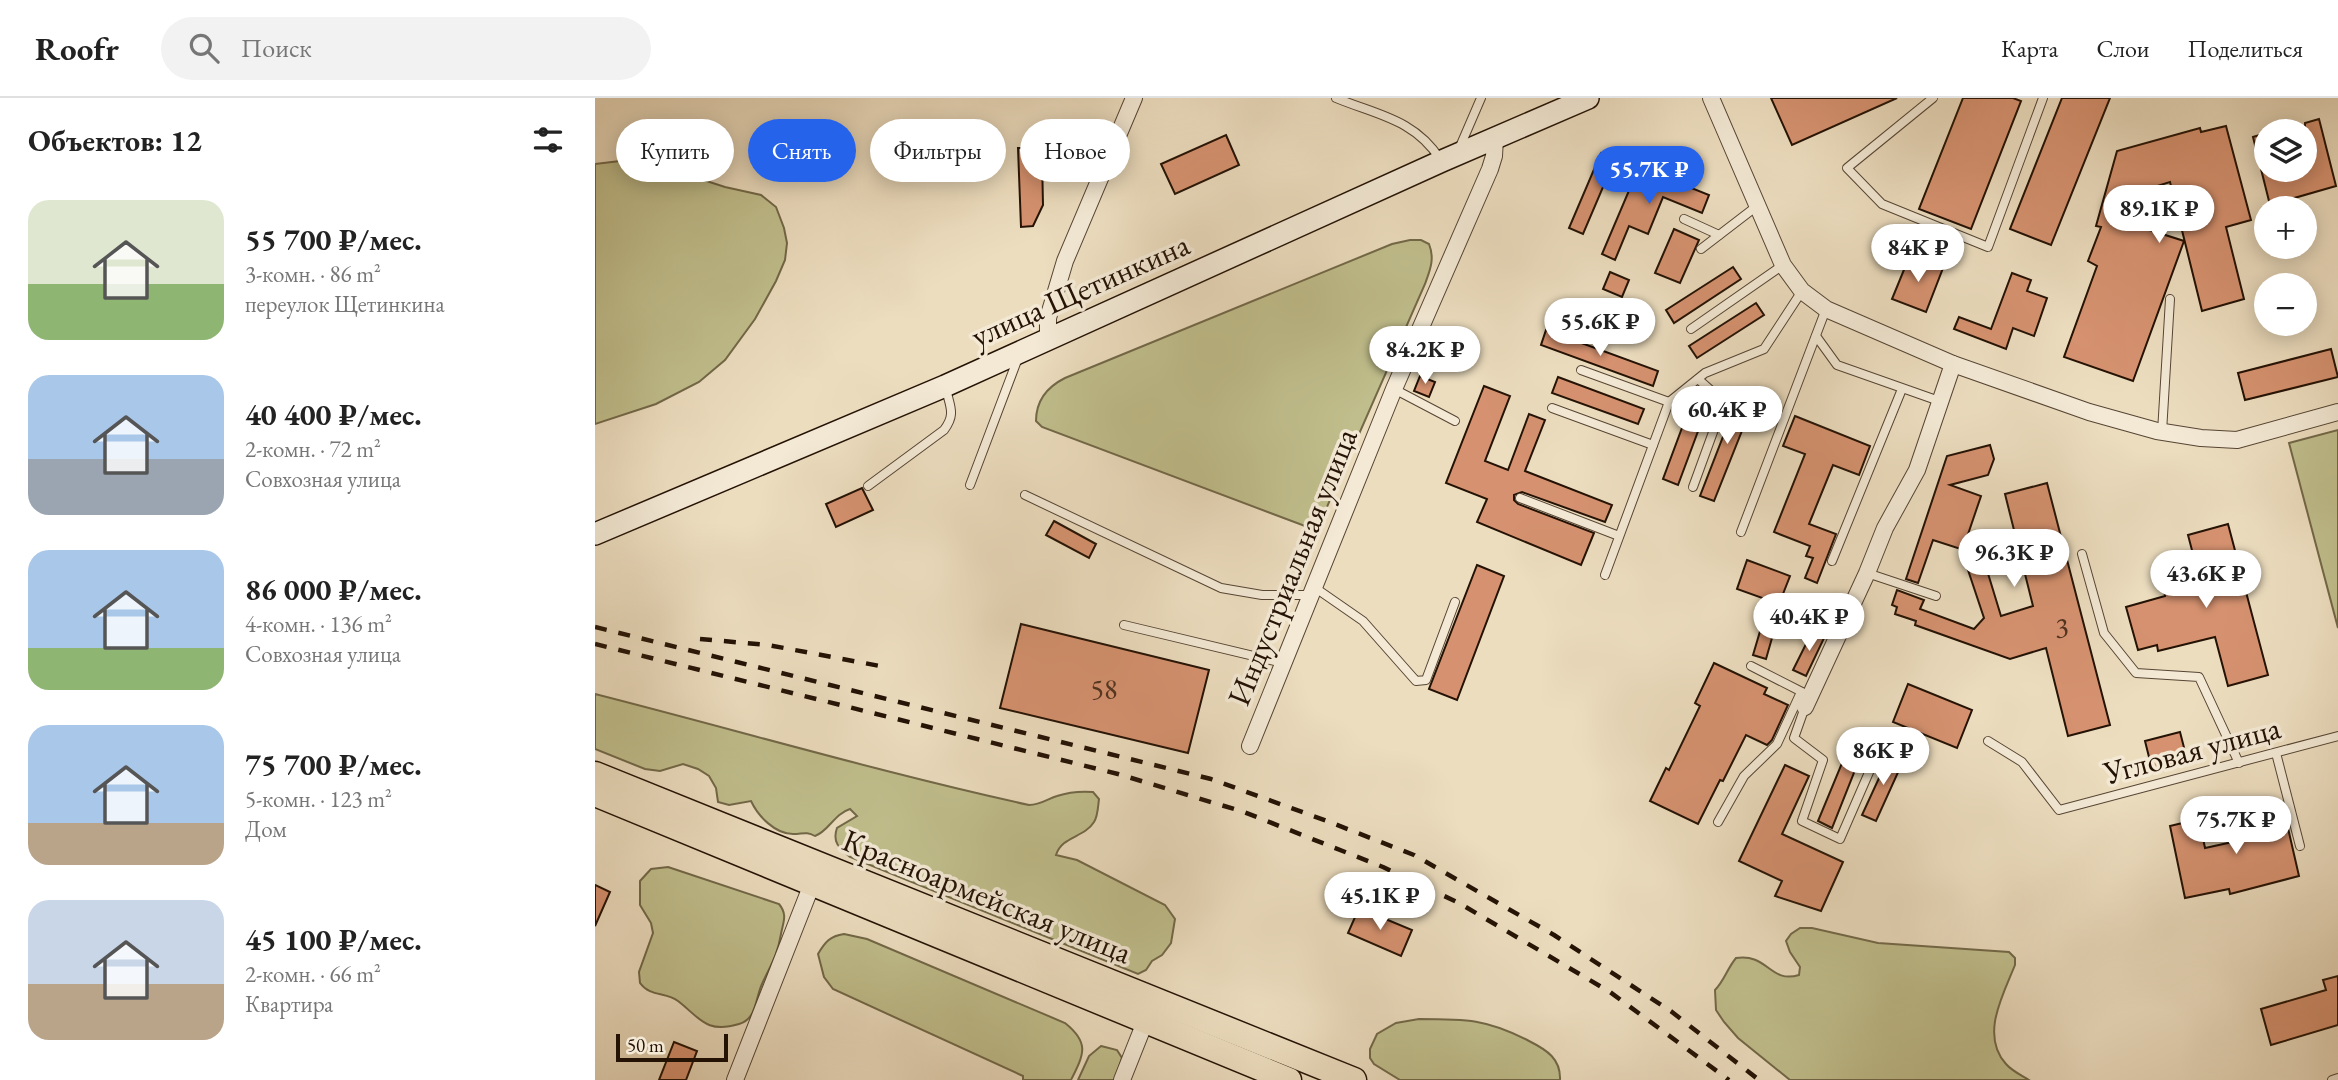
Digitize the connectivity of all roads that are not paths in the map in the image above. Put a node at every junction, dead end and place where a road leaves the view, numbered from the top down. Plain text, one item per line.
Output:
1 (1134, 98) edge
2 (1336, 98) edge
3 (1481, 98) edge
4 (1588, 98) edge
5 (1711, 98) edge
6 (1933, 98) edge
7 (2043, 98) edge
8 (1495, 138) junction
9 (1449, 158) junction
10 (1757, 206) junction
11 (1684, 219) dead end
12 (1719, 235) junction
13 (1701, 249) dead end
14 (1783, 265) junction
15 (1802, 291) junction
16 (2170, 299) dead end
17 (1826, 309) junction
18 (1691, 329) dead end
19 (1816, 336) junction
20 (1048, 338) junction
21 (1020, 352) junction
22 (1953, 365) junction
23 (1581, 370) dead end
24 (1698, 379) junction
25 (945, 386) junction
26 (1394, 389) junction
27 (1902, 389) junction
28 (1669, 402) junction
29 (1942, 402) junction
30 (1552, 408) dead end
31 (2338, 412) edge
32 (1455, 421) dead end
33 (2162, 432) junction
34 (1653, 445) junction
35 (868, 485) dead end
36 (970, 485) dead end
37 (1693, 486) dead end
38 (1024, 495) dead end
39 (1520, 498) dead end
40 (1741, 533) dead end
41 (595, 534) edge
42 (1619, 536) junction
43 (2081, 554) dead end
44 (1832, 561) dead end
45 (1867, 573) junction
46 (1605, 575) dead end
47 (1312, 591) junction
48 (1936, 596) dead end
49 (1455, 602) dead end
50 (1124, 625) dead end
51 (1283, 663) junction
52 (1751, 666) dead end
53 (1806, 698) junction
54 (2338, 736) edge
55 (1988, 741) dead end
56 (1250, 746) dead end
57 (2276, 753) junction
58 (2239, 763) junction
59 (1870, 770) dead end
60 (595, 774) edge
61 (595, 794) edge
62 (1718, 822) dead end
63 (2299, 846) dead end
64 (812, 884) junction
65 (1149, 1010) junction
66 (1273, 1077) edge
67 (2338, 1077) edge
68 (735, 1080) edge
69 (1122, 1080) edge
70 (1354, 1080) edge
71 (2332, 1080) edge

1 - 20 street
2 - 9 lane
3 - 9 lane
4 - 8 street, улица Щетинкина
5 - 10 street
6 - 7 lane
8 - 9 street, улица Щетинкина
8 - 26 street, Индустриальная улица
9 - 20 street, улица Щетинкина
10 - 12 lane
10 - 14 street
11 - 12 lane
12 - 13 lane
14 - 15 street
14 - 18 lane
15 - 17 street
15 - 24 lane
16 - 33 lane
17 - 19 lane
17 - 22 street
19 - 27 lane
19 - 40 lane
20 - 21 street, улица Щетинкина
21 - 25 street, улица Щетинкина
21 - 36 lane
22 - 29 street
22 - 33 street
23 - 28 lane
24 - 28 lane
24 - 37 lane
25 - 35 lane
25 - 41 street, улица Щетинкина
26 - 32 lane
26 - 47 street, Индустриальная улица
27 - 29 lane
27 - 44 lane
28 - 34 lane
29 - 45 street
30 - 34 lane
31 - 33 street
34 - 42 lane
38 - 47 lane
39 - 42 lane
42 - 46 lane
43 - 58 lane
45 - 48 lane
45 - 53 street
47 - 49 lane
47 - 51 street, Индустриальная улица
50 - 51 lane
51 - 56 street, Индустриальная улица
52 - 53 lane
53 - 59 lane
53 - 62 lane
54 - 57 lane, Угловая улица
55 - 58 lane, Угловая улица
57 - 58 lane, Угловая улица
57 - 63 lane
60 - 65 main road, Красноармейская улица
61 - 64 main road, Красноармейская улица
64 - 65 main road, Красноармейская улица
64 - 68 street
65 - 66 main road, Красноармейская улица
65 - 69 street
65 - 70 main road, Красноармейская улица
67 - 71 lane

